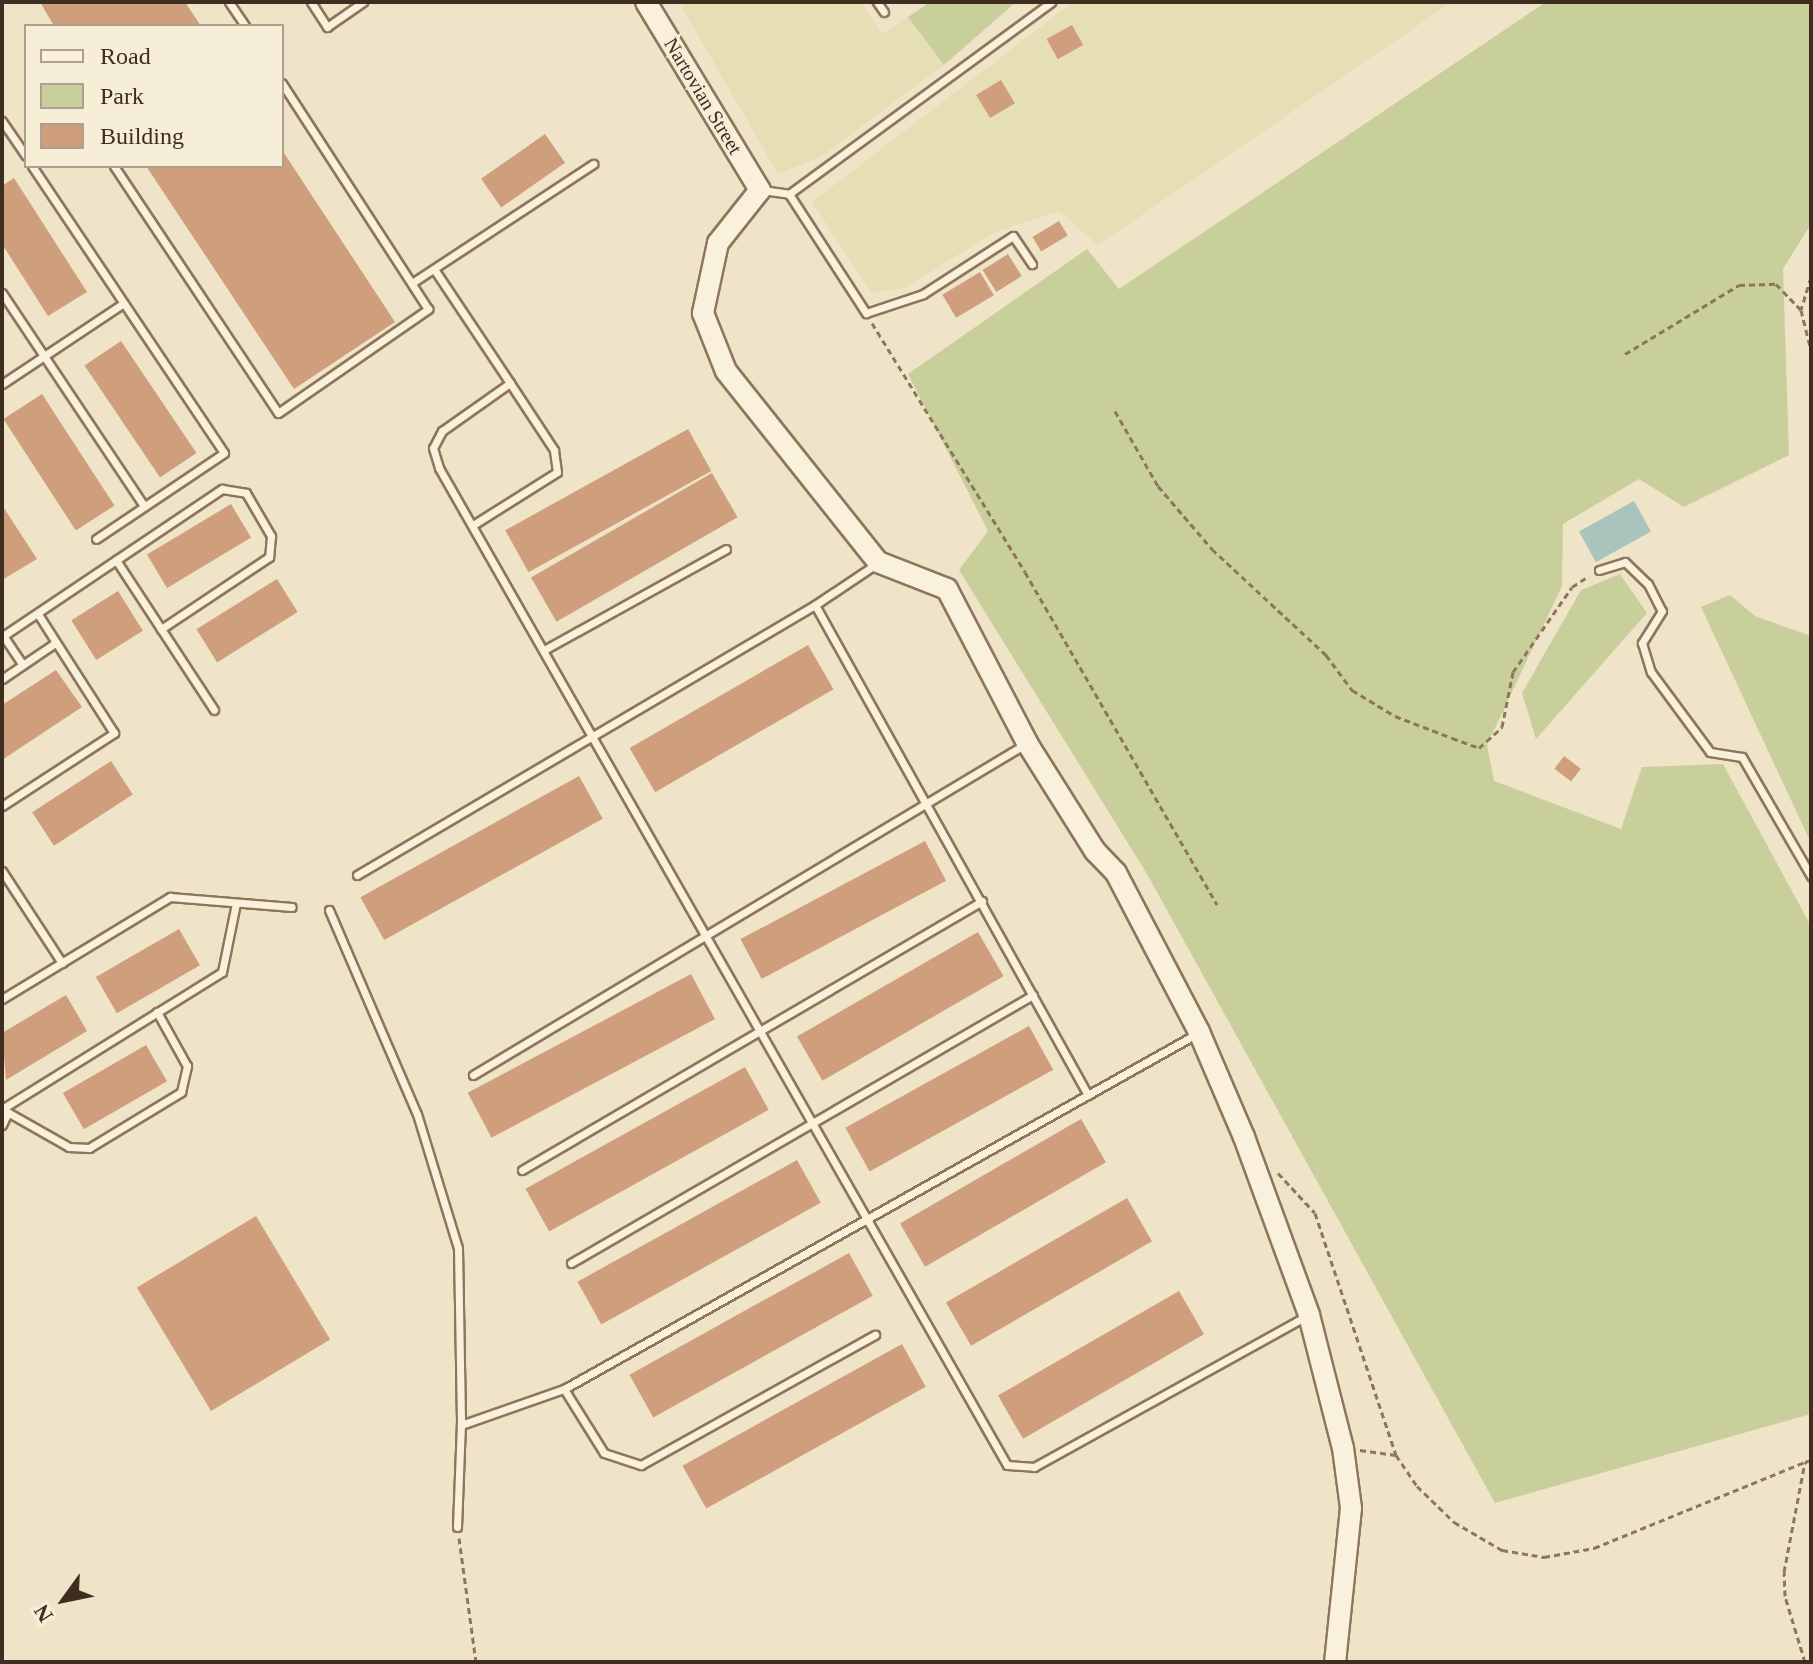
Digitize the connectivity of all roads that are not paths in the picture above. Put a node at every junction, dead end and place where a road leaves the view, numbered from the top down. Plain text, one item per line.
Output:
1 (229, 2) edge
2 (311, 2) edge
3 (363, 2) edge
4 (646, 2) edge
5 (877, 2) edge
6 (1051, 2) edge
7 (884, 12) dead end
8 (244, 24) edge
9 (284, 86) edge
10 (2, 121) edge
11 (24, 153) edge
12 (593, 164) dead end
13 (33, 168) edge
14 (115, 168) edge
15 (760, 190) junction
16 (789, 194) junction
17 (1032, 264) dead end
18 (434, 269) junction
19 (412, 283) junction
20 (2, 293) edge
21 (124, 303) junction
22 (44, 356) junction
23 (510, 383) junction
24 (2, 384) edge
25 (144, 506) junction
26 (473, 525) junction
27 (96, 539) dead end
28 (726, 549) dead end
29 (116, 560) junction
30 (878, 562) junction
31 (1599, 570) road end
32 (815, 605) junction
33 (38, 614) junction
34 (161, 629) junction
35 (3, 634) edge
36 (55, 643) junction
37 (544, 650) junction
38 (23, 665) junction
39 (2, 679) edge
40 (214, 710) dead end
41 (592, 738) junction
42 (1027, 743) junction
43 (930, 805) junction
44 (2, 806) edge
45 (2, 871) edge
46 (357, 875) dead end
47 (1811, 876) edge
48 (982, 901) junction
49 (236, 903) junction
50 (292, 907) dead end
51 (329, 910) dead end
52 (706, 938) junction
53 (62, 963) junction
54 (1033, 995) junction
55 (2, 999) edge
56 (157, 1012) junction
57 (1199, 1032) junction
58 (761, 1034) junction
59 (473, 1075) dead end
60 (1088, 1095) junction
61 (4, 1110) edge
62 (812, 1124) junction
63 (2, 1125) edge
64 (522, 1170) dead end
65 (866, 1221) junction
66 (571, 1263) dead end
67 (1309, 1315) junction
68 (875, 1335) dead end
69 (564, 1389) junction
70 (461, 1425) junction
71 (457, 1527) road end
72 (1335, 1662) edge

1 - 8 lane
2 - 3 lane
4 - 15 street, Nartovian Street
5 - 7 lane
6 - 16 lane
9 - 19 lane
10 - 11 lane
12 - 18 lane
13 - 21 lane
14 - 19 lane
15 - 16 lane
15 - 30 street
16 - 17 lane
18 - 19 lane
18 - 23 lane
20 - 22 lane
21 - 22 lane
21 - 25 lane
22 - 24 lane
22 - 25 lane
23 - 26 lane
23 - 26 lane
25 - 27 lane
26 - 37 lane
28 - 37 lane
29 - 33 lane
29 - 34 lane
29 - 34 lane
30 - 32 lane
30 - 42 street
31 - 47 lane
32 - 41 lane
32 - 43 lane
33 - 35 lane
33 - 36 lane
34 - 40 lane
35 - 38 lane
36 - 38 lane
36 - 44 lane
37 - 41 lane
38 - 39 lane
41 - 46 lane
41 - 52 lane
42 - 43 lane
42 - 57 street
43 - 48 lane
43 - 52 lane
45 - 53 lane
48 - 54 lane
48 - 58 lane
49 - 50 lane
49 - 53 lane
49 - 56 lane
51 - 70 lane
52 - 58 lane
52 - 59 lane
53 - 55 lane
54 - 60 lane
54 - 62 lane
56 - 61 lane
56 - 61 lane
57 - 60 lane
57 - 67 street
58 - 62 lane
58 - 64 lane
60 - 65 lane
61 - 63 lane
62 - 65 lane
62 - 66 lane
65 - 67 lane
65 - 69 lane
67 - 72 street
68 - 69 lane
69 - 70 lane
70 - 71 lane

